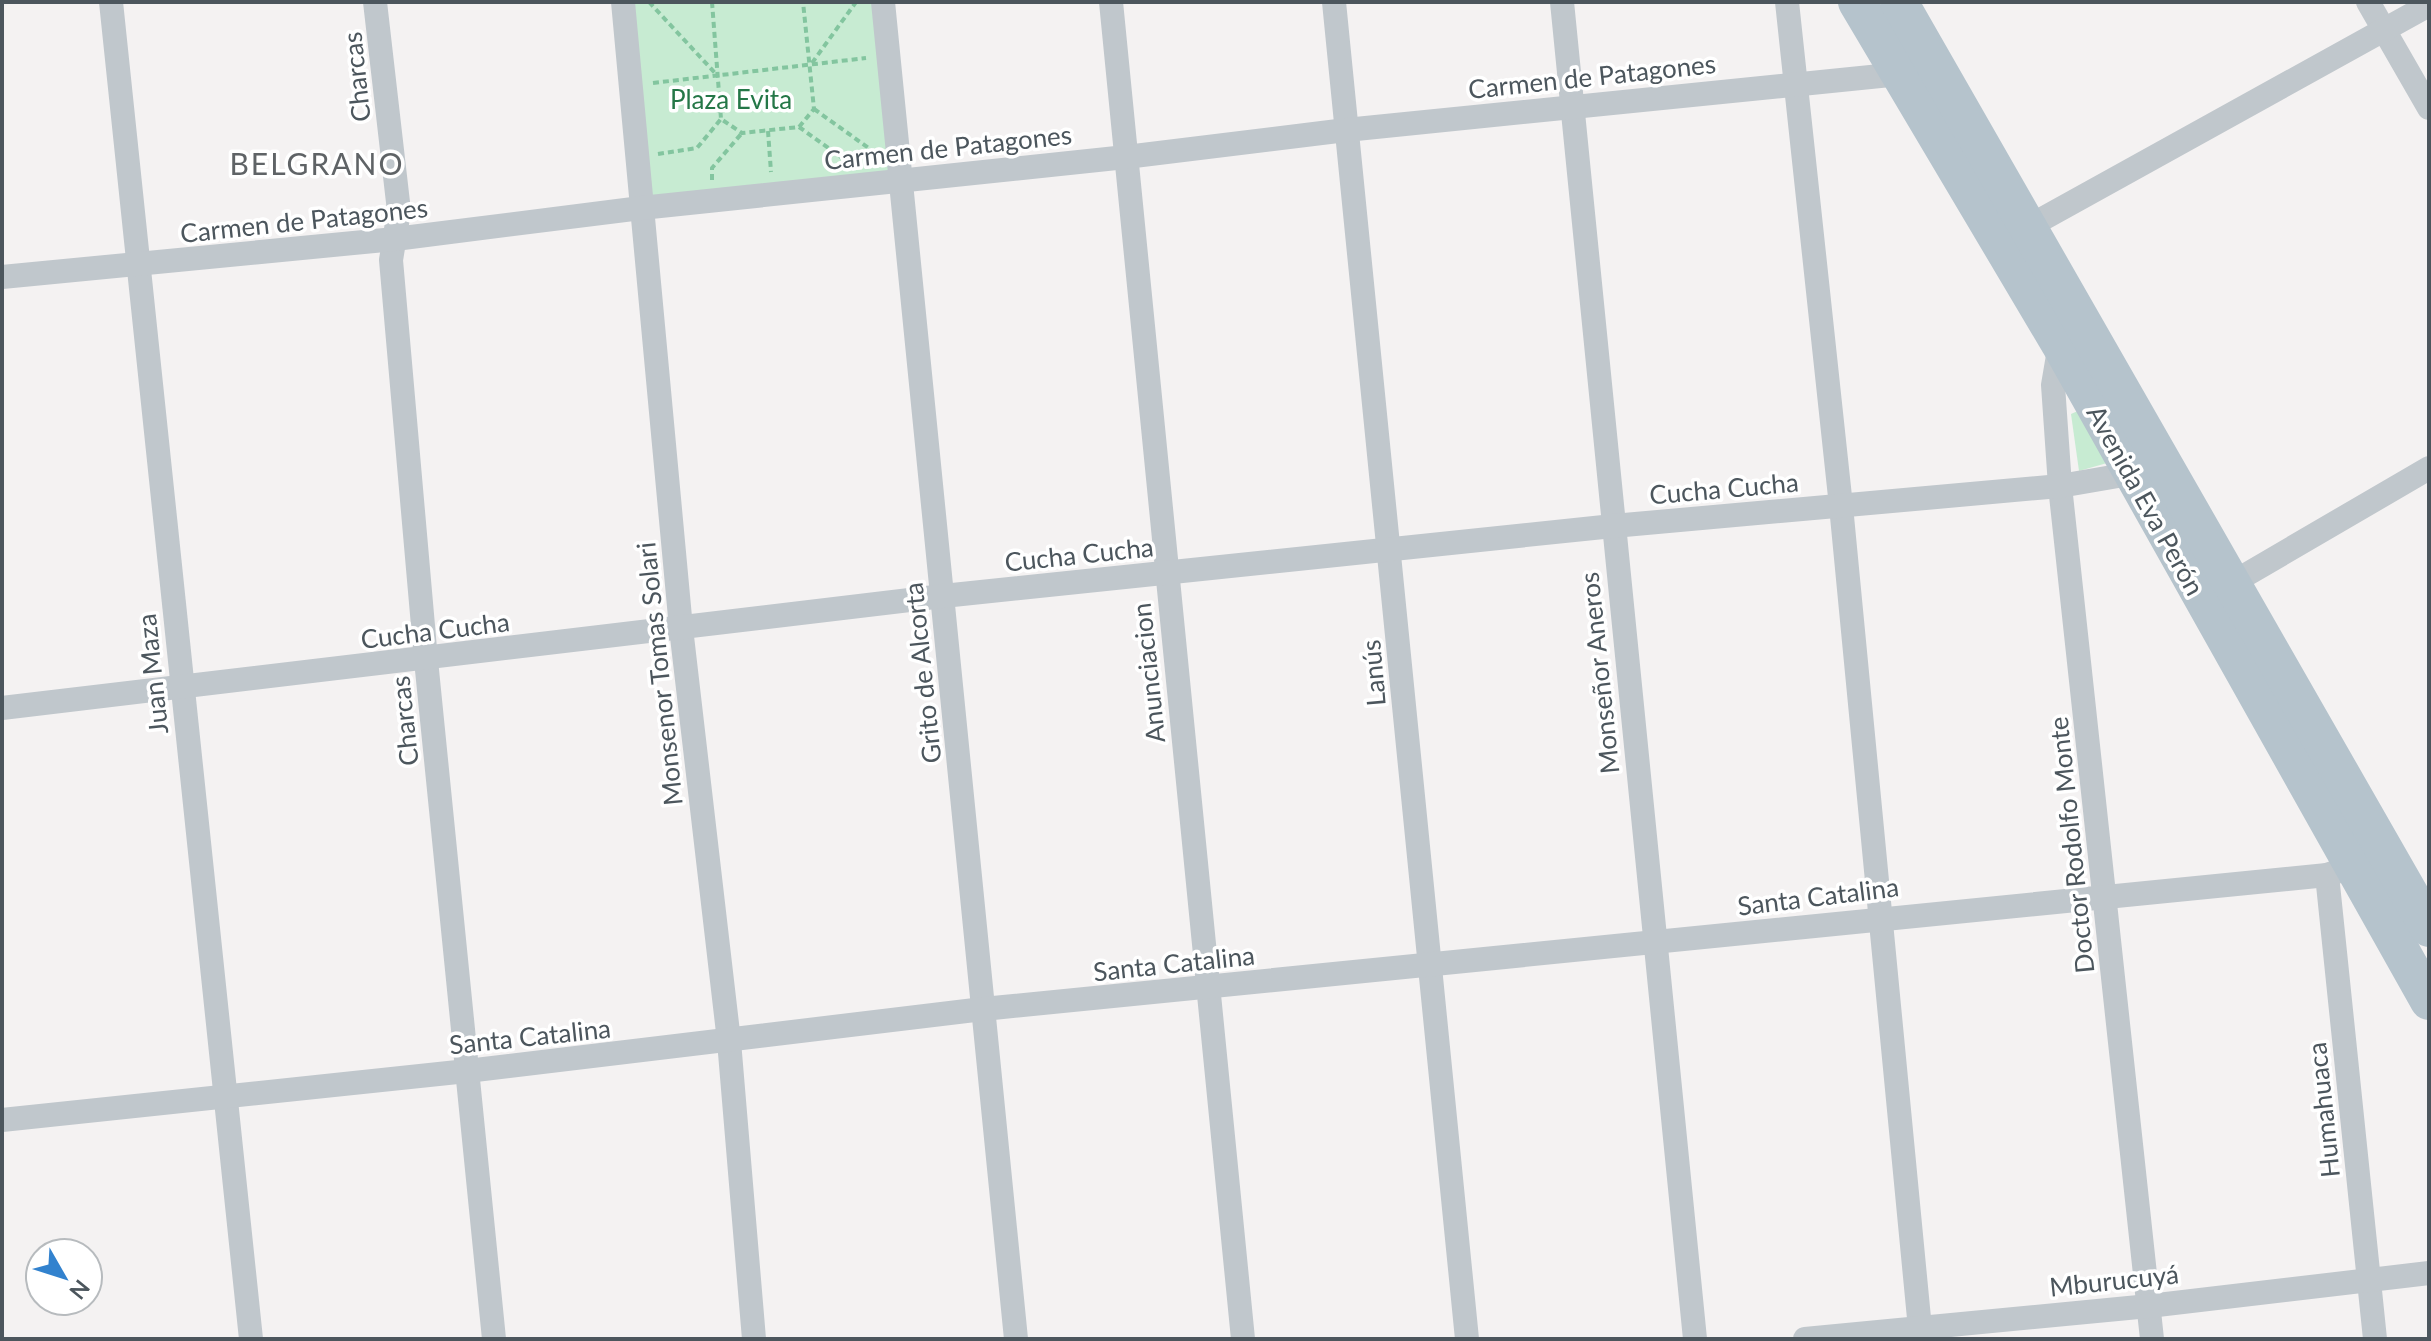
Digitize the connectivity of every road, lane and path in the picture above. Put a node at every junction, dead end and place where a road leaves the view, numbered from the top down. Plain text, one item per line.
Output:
1 (111, 2) edge
2 (375, 2) edge
3 (623, 2) edge
4 (649, 2) edge
5 (712, 2) edge
6 (803, 2) edge
7 (856, 2) edge
8 (883, 2) edge
9 (1111, 2) edge
10 (1334, 2) edge
11 (1562, 2) edge
12 (1787, 2) edge
13 (1857, 2) edge
14 (1899, 2) edge
15 (2368, 2) edge
16 (2429, 5) edge
17 (2384, 30) junction
18 (889, 56) junction
19 (811, 65) junction
20 (1900, 74) junction
21 (718, 76) junction
22 (1796, 83) junction
23 (631, 85) junction
24 (1572, 107) junction
25 (2429, 108) edge
26 (814, 109) junction
27 (721, 119) junction
28 (799, 127) junction
29 (1346, 130) junction
30 (768, 131) junction
31 (742, 133) junction
32 (637, 157) junction
33 (1126, 157) junction
34 (901, 175) junction
35 (876, 182) junction
36 (773, 193) junction
37 (711, 201) junction
38 (641, 208) junction
39 (2014, 235) junction
40 (395, 239) junction
41 (137, 265) junction
42 (2, 277) edge
43 (2060, 344) junction
44 (2143, 461) junction
45 (2429, 468) edge
46 (2060, 486) junction
47 (1841, 506) junction
48 (1613, 526) junction
49 (1390, 551) junction
50 (1166, 573) junction
51 (2232, 583) junction
52 (943, 596) junction
53 (681, 628) junction
54 (426, 660) junction
55 (182, 688) junction
56 (2, 708) edge
57 (2339, 871) junction
58 (2105, 895) junction
59 (1880, 917) junction
60 (2429, 928) edge
61 (1653, 943) junction
62 (1429, 964) junction
63 (1207, 988) junction
64 (2429, 1001) edge
65 (983, 1009) junction
66 (729, 1041) junction
67 (467, 1071) junction
68 (226, 1095) junction
69 (2, 1120) edge
70 (2429, 1273) edge
71 (2369, 1279) junction
72 (2149, 1306) junction
73 (1920, 1333) edge
74 (251, 1339) edge
75 (494, 1339) edge
76 (754, 1339) edge
77 (1016, 1339) edge
78 (1243, 1339) edge
79 (1467, 1339) edge
80 (1695, 1339) edge
81 (1805, 1339) edge
82 (2152, 1339) edge
83 (2375, 1339) edge

1 - 41 street, Juan Maza
2 - 40 street, Charcas
3 - 23 street, Monsenor Tomas Solari
4 - 21 path
5 - 21 path
6 - 19 path
7 - 19 path
8 - 18 street, Grito de Alcorta
9 - 33 street, Anunciacion
10 - 29 street, Lanús
11 - 24 street, Monseñor Aneros
12 - 22 street
13 - 20 main road, Avenida Eva Perón
14 - 39 main road, Avenida Eva Perón
15 - 17 street
16 - 17 street
17 - 25 street
17 - 39 street
18 - 19 path
18 - 34 street, Grito de Alcorta
19 - 21 path
19 - 26 path
20 - 22 street, Carmen de Patagones
20 - 39 main road, Avenida Eva Perón
21 - 23 path
21 - 27 path
22 - 24 street, Carmen de Patagones
22 - 47 street
23 - 32 street, Monsenor Tomas Solari
24 - 29 street, Carmen de Patagones
24 - 48 street, Monseñor Aneros
26 - 28 path
26 - 34 path
27 - 31 path
27 - 32 path
28 - 30 path
28 - 35 path
29 - 33 street, Carmen de Patagones
29 - 49 street, Lanús
30 - 31 path
30 - 36 path
31 - 37 path
32 - 38 street, Monsenor Tomas Solari
33 - 34 street, Carmen de Patagones
33 - 50 street, Anunciacion
34 - 35 street, Carmen de Patagones
34 - 52 street, Grito de Alcorta
35 - 36 street, Carmen de Patagones
36 - 37 street, Carmen de Patagones
37 - 38 street, Carmen de Patagones
38 - 40 street, Carmen de Patagones
38 - 53 street, Monsenor Tomas Solari
39 - 43 main road, Avenida Eva Perón
39 - 44 main road, Avenida Eva Perón
40 - 41 street, Carmen de Patagones
40 - 54 street, Charcas
41 - 42 street, Carmen de Patagones
41 - 55 street, Juan Maza
43 - 44 main road, Avenida Eva Perón
43 - 46 street, Doctor Rodolfo Monte
44 - 46 street, Cucha Cucha
44 - 51 main road, Avenida Eva Perón
44 - 57 main road, Avenida Eva Perón
45 - 51 street
46 - 47 street, Cucha Cucha
46 - 58 street, Doctor Rodolfo Monte
47 - 48 street, Cucha Cucha
47 - 59 street
48 - 49 street, Cucha Cucha
48 - 61 street, Monseñor Aneros
49 - 50 street, Cucha Cucha
49 - 62 street, Lanús
50 - 52 street, Cucha Cucha
50 - 63 street, Anunciacion
51 - 60 main road, Avenida Eva Perón
52 - 53 street, Cucha Cucha
52 - 65 street, Grito de Alcorta
53 - 54 street, Cucha Cucha
53 - 66 street, Monsenor Tomas Solari
54 - 55 street, Cucha Cucha
54 - 67 street, Charcas
55 - 56 street, Cucha Cucha
55 - 68 street, Juan Maza
57 - 58 street, Santa Catalina
57 - 64 main road, Avenida Eva Perón
57 - 71 street, Humahuaca
58 - 59 street, Santa Catalina
58 - 72 street, Doctor Rodolfo Monte
59 - 61 street, Santa Catalina
59 - 73 street
61 - 62 street, Santa Catalina
61 - 80 street, Monseñor Aneros
62 - 63 street, Santa Catalina
62 - 79 street, Lanús
63 - 65 street, Santa Catalina
63 - 78 street, Anunciacion
65 - 66 street, Santa Catalina
65 - 77 street, Grito de Alcorta
66 - 67 street, Santa Catalina
66 - 76 street, Monsenor Tomas Solari
67 - 68 street, Santa Catalina
67 - 75 street, Charcas
68 - 69 street, Santa Catalina
68 - 74 street, Juan Maza
70 - 71 street, Mburucuyá
71 - 72 street, Mburucuyá
71 - 83 street, Humahuaca
72 - 73 street, Mburucuyá
72 - 82 street, Doctor Rodolfo Monte
73 - 81 street, Mburucuyá

